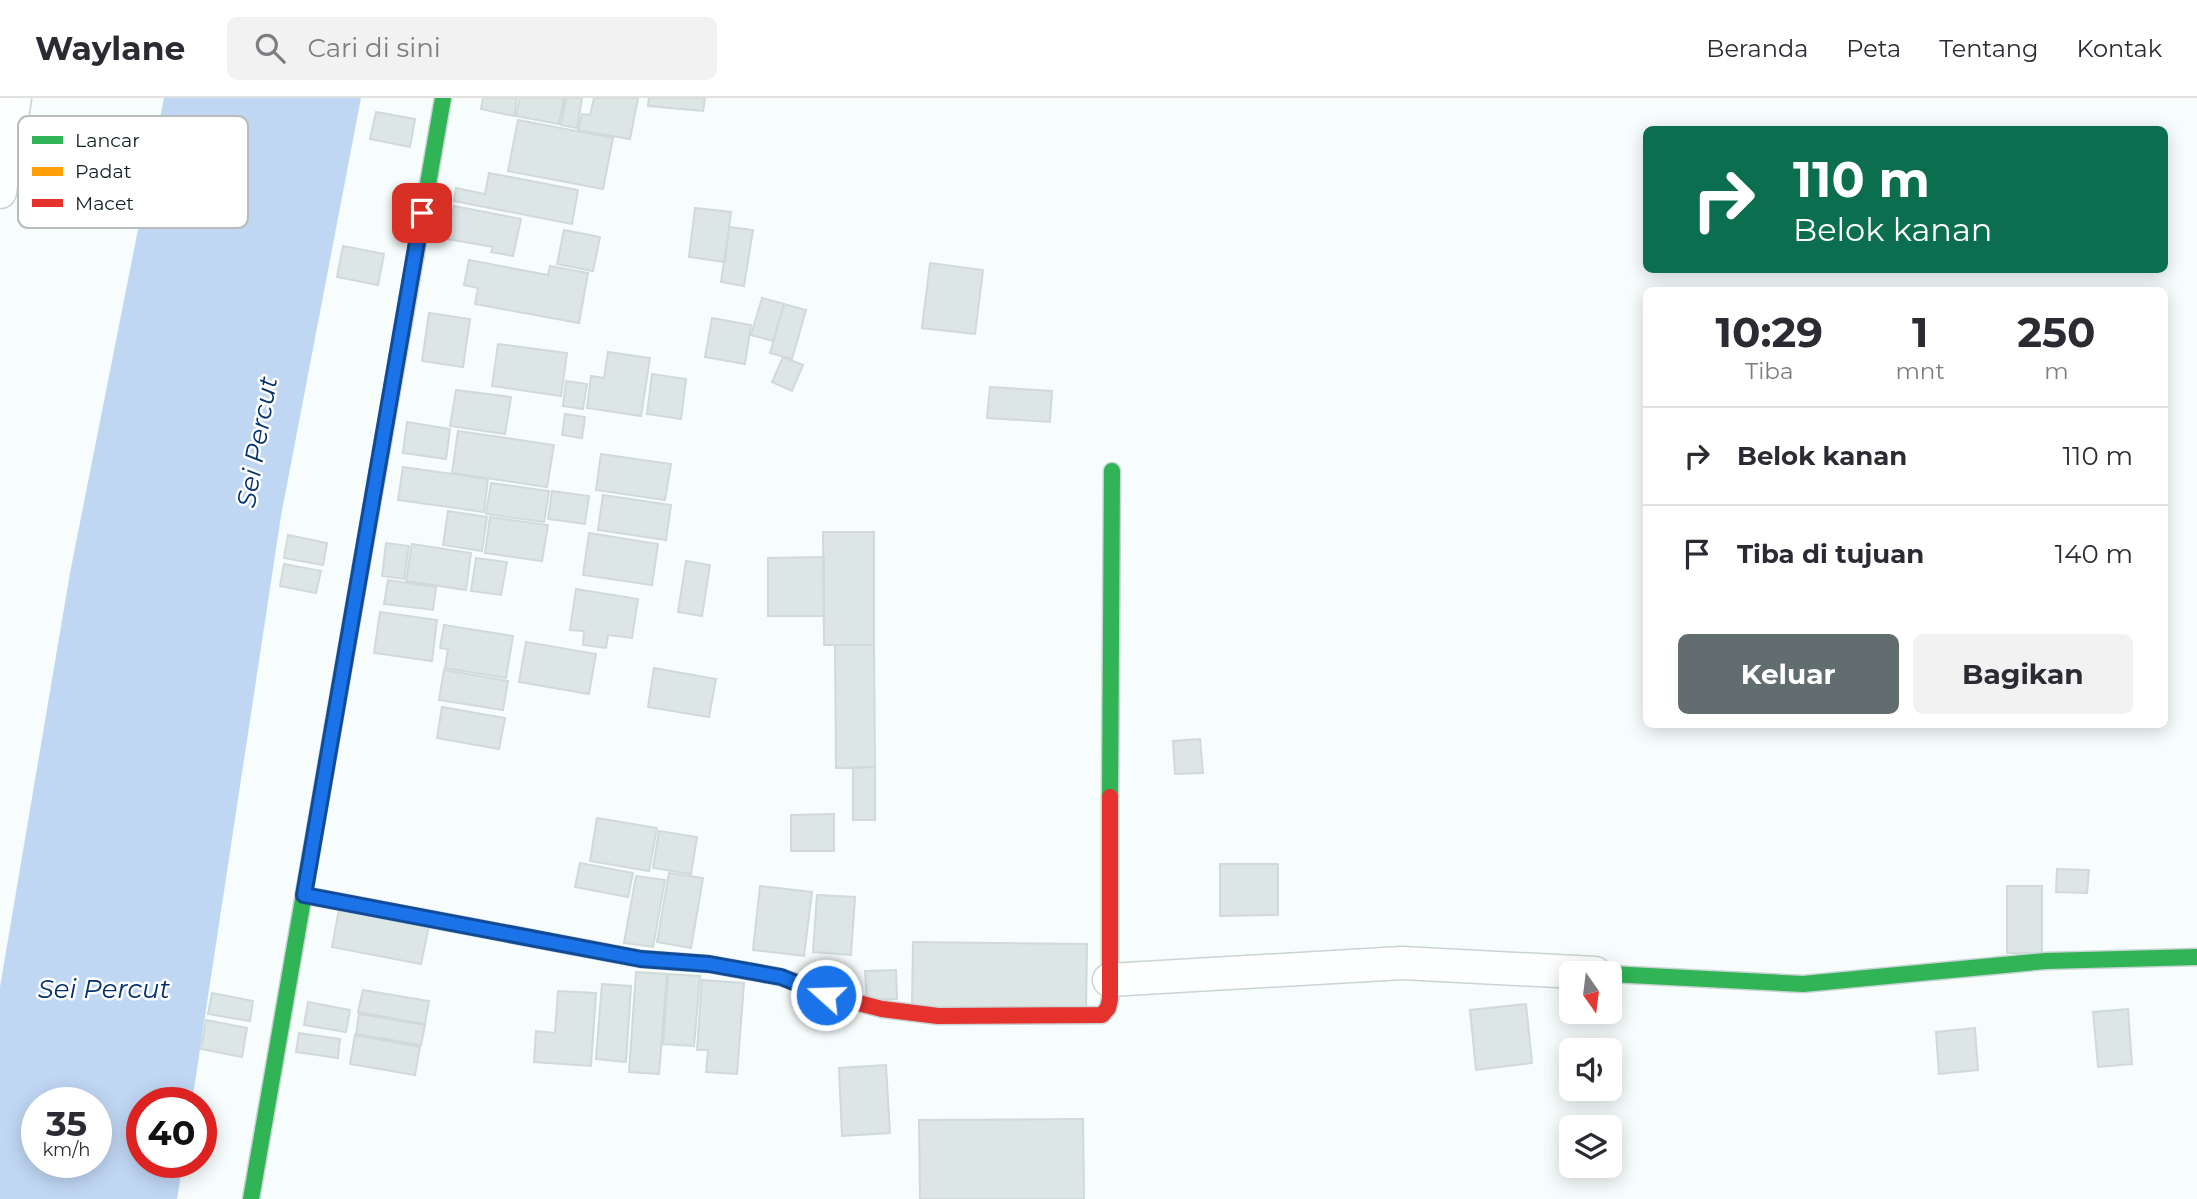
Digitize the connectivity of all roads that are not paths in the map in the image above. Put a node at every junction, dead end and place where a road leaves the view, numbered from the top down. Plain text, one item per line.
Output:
1 (15, 98) edge
2 (443, 98) edge
3 (0, 192) edge
4 (1112, 471) dead end
5 (304, 895) junction
6 (2197, 957) edge
7 (1559, 971) edge
8 (1622, 975) edge
9 (1109, 979) junction
10 (251, 1199) edge

1 - 3 street
2 - 5 street
4 - 9 street
5 - 9 street
5 - 10 street
6 - 8 street
7 - 9 street

